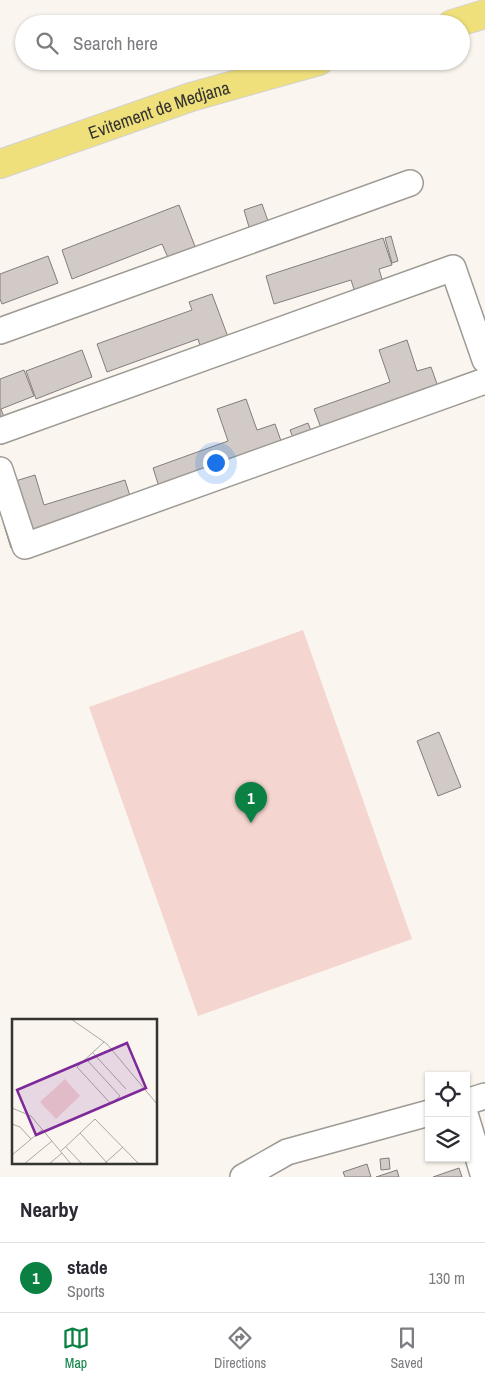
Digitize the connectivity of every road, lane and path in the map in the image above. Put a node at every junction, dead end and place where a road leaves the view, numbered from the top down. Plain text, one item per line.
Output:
1 (485, 14) edge
2 (470, 19) edge
3 (286, 70) edge
4 (0, 164) edge
5 (410, 183) dead end
6 (0, 331) edge
7 (485, 360) edge
8 (485, 381) edge
9 (0, 431) edge
10 (0, 470) edge
11 (485, 1096) edge
12 (470, 1101) edge
13 (425, 1114) edge
14 (470, 1130) edge
15 (243, 1177) edge
16 (484, 1177) edge

1 - 2 main road
3 - 4 main road, Evitement de Medjana
5 - 6 street
7 - 9 street
8 - 10 street
11 - 12 street
13 - 15 street
14 - 16 street

